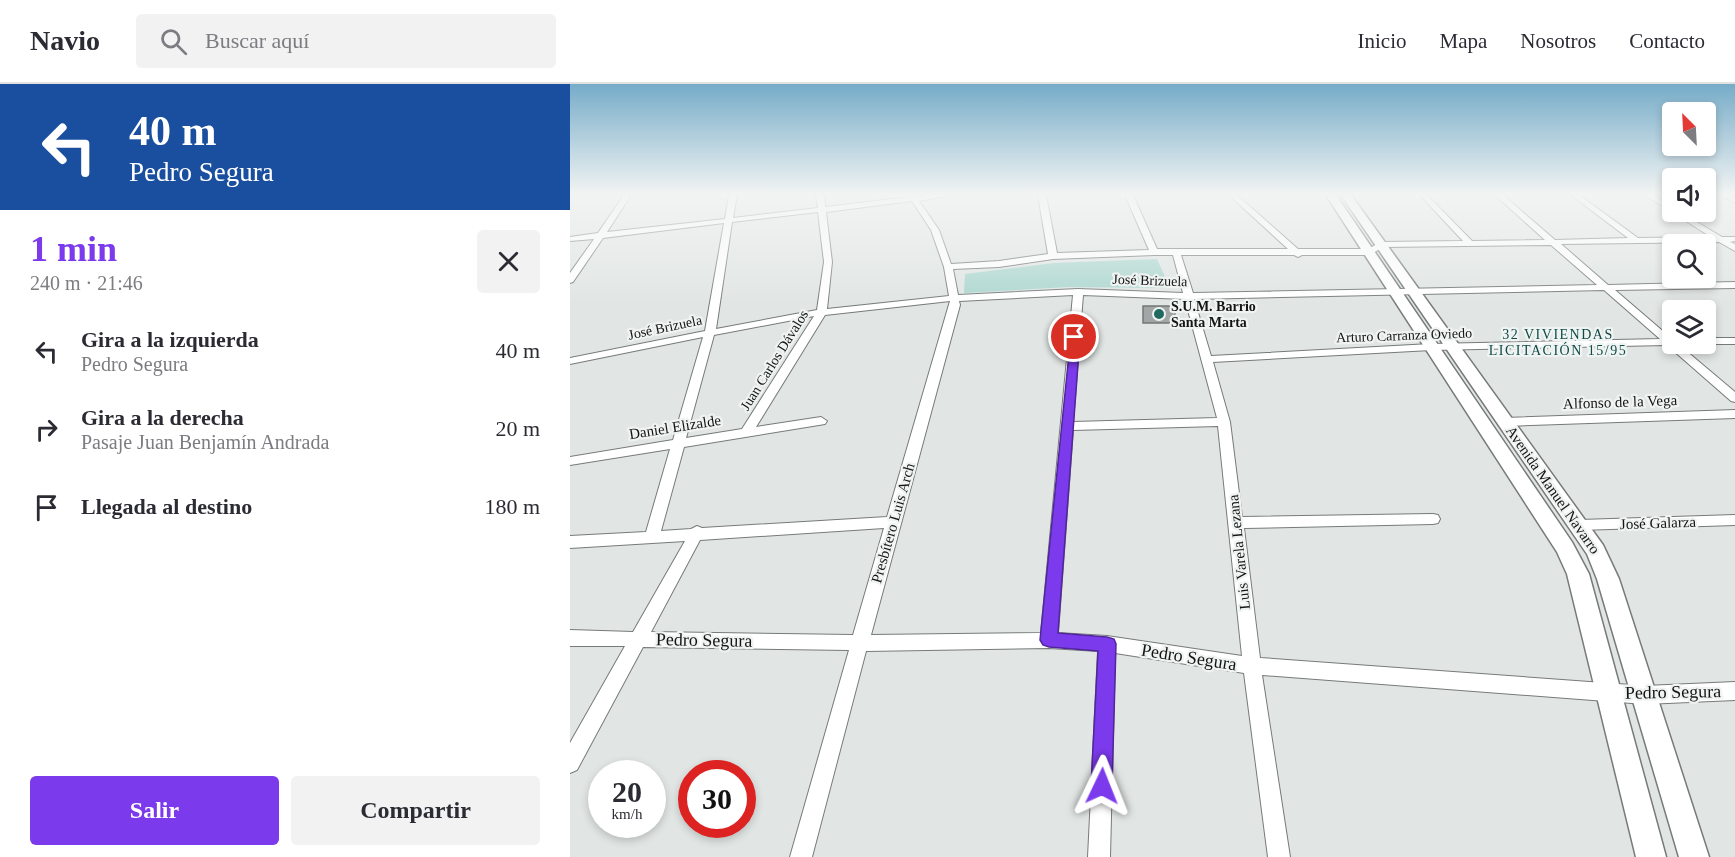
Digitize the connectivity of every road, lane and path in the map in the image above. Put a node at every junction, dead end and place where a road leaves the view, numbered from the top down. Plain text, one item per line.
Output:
1 (605, 231) edge
2 (630, 231) edge
3 (728, 231) edge
4 (825, 231) edge
5 (935, 231) edge
6 (1049, 231) edge
7 (1145, 231) edge
8 (1272, 231) edge
9 (1360, 231) edge
10 (1365, 231) edge
11 (1458, 231) edge
12 (1540, 231) edge
13 (1623, 231) edge
14 (1707, 231) edge
15 (603, 234) junction
16 (570, 238) edge
17 (1720, 239) junction
18 (1735, 239) edge
19 (1637, 241) junction
20 (1553, 242) junction
21 (1470, 244) junction
22 (1375, 249) junction
23 (1735, 249) edge
24 (1176, 251) junction
25 (1154, 252) junction
26 (1298, 254) junction
27 (1053, 256) junction
28 (948, 267) junction
29 (570, 280) edge
30 (1735, 285) edge
31 (1605, 288) junction
32 (1078, 292) junction
33 (1404, 292) junction
34 (1188, 296) junction
35 (955, 298) junction
36 (822, 312) junction
37 (710, 332) junction
38 (1662, 335) edge
39 (1716, 341) edge
40 (1735, 341) edge
41 (1662, 342) edge
42 (1431, 347) junction
43 (1452, 348) junction
44 (1685, 354) edge
45 (1208, 359) junction
46 (570, 361) edge
47 (1735, 398) edge
48 (1735, 414) edge
49 (821, 421) dead end
50 (1224, 422) junction
51 (1505, 422) junction
52 (1067, 426) junction
53 (747, 432) junction
54 (680, 442) junction
55 (570, 461) edge
56 (1433, 519) dead end
57 (1735, 520) edge
58 (893, 522) junction
59 (1236, 523) junction
60 (1580, 525) junction
61 (697, 532) junction
62 (652, 536) junction
63 (570, 542) edge
64 (570, 638) edge
65 (638, 639) junction
66 (1049, 640) junction
67 (860, 643) junction
68 (1107, 644) junction
69 (1252, 666) junction
70 (1735, 692) edge
71 (1609, 693) junction
72 (1645, 695) junction
73 (570, 763) edge
74 (801, 857) edge
75 (1099, 857) edge
76 (1279, 857) edge
77 (1651, 857) edge
78 (1694, 857) edge

1 - 15 street
2 - 15 street
3 - 37 street
4 - 36 street, Juan Carlos Dávalos
5 - 28 street, Presbítero Luis Arch
6 - 27 street
7 - 25 street
8 - 26 street
9 - 22 main road, Avenida Manuel Navarro
10 - 22 main road, Avenida Manuel Navarro
11 - 21 street
12 - 20 street
13 - 19 street
14 - 17 street
15 - 16 street
15 - 29 street
17 - 18 street
17 - 19 street
17 - 23 street
19 - 20 street
20 - 21 street
20 - 31 street
21 - 22 street
22 - 26 street
22 - 33 main road, Avenida Manuel Navarro
24 - 25 street
24 - 26 street
24 - 34 street, Luis Varela Lezana
25 - 27 street
27 - 28 street
28 - 35 street, Presbítero Luis Arch
30 - 31 street, José Brizuela
31 - 33 street, José Brizuela
31 - 38 street
32 - 34 street, José Brizuela
32 - 35 street, José Brizuela
32 - 52 street
33 - 34 street, José Brizuela
33 - 42 main road, Avenida Manuel Navarro
33 - 43 main road, Avenida Manuel Navarro
34 - 45 street, Luis Varela Lezana
35 - 36 street, José Brizuela
35 - 58 street, Presbítero Luis Arch
36 - 37 street, José Brizuela
36 - 53 street, Juan Carlos Dávalos
37 - 46 street, José Brizuela
37 - 54 street
39 - 40 street
41 - 43 street, Arturo Carranza Oviedo
42 - 43 street, Arturo Carranza Oviedo
42 - 45 street, Arturo Carranza Oviedo
42 - 71 main road, Avenida Manuel Navarro
43 - 51 main road, Avenida Manuel Navarro
44 - 47 street
45 - 50 street, Luis Varela Lezana
48 - 51 street, Alfonso de la Vega
49 - 53 street, Daniel Elizalde
50 - 52 street
50 - 59 street, Luis Varela Lezana
51 - 60 main road, Avenida Manuel Navarro
52 - 66 street
53 - 54 street, Daniel Elizalde
54 - 55 street, Daniel Elizalde
54 - 62 street
56 - 59 street
57 - 60 street, José Galarza
58 - 61 street
58 - 67 street, Presbítero Luis Arch
59 - 69 street, Luis Varela Lezana
60 - 72 main road, Avenida Manuel Navarro
61 - 62 street
61 - 65 street
62 - 63 street
64 - 65 street, Pedro Segura
65 - 67 street, Pedro Segura
65 - 73 street
66 - 67 street, Pedro Segura
66 - 68 street, Pedro Segura
67 - 74 street, Presbítero Luis Arch
68 - 69 street, Pedro Segura
68 - 75 street
69 - 71 street, Pedro Segura
69 - 76 street, Luis Varela Lezana
70 - 72 street, Pedro Segura
71 - 72 street, Pedro Segura
71 - 77 main road, Avenida Manuel Navarro
72 - 78 main road, Avenida Manuel Navarro

